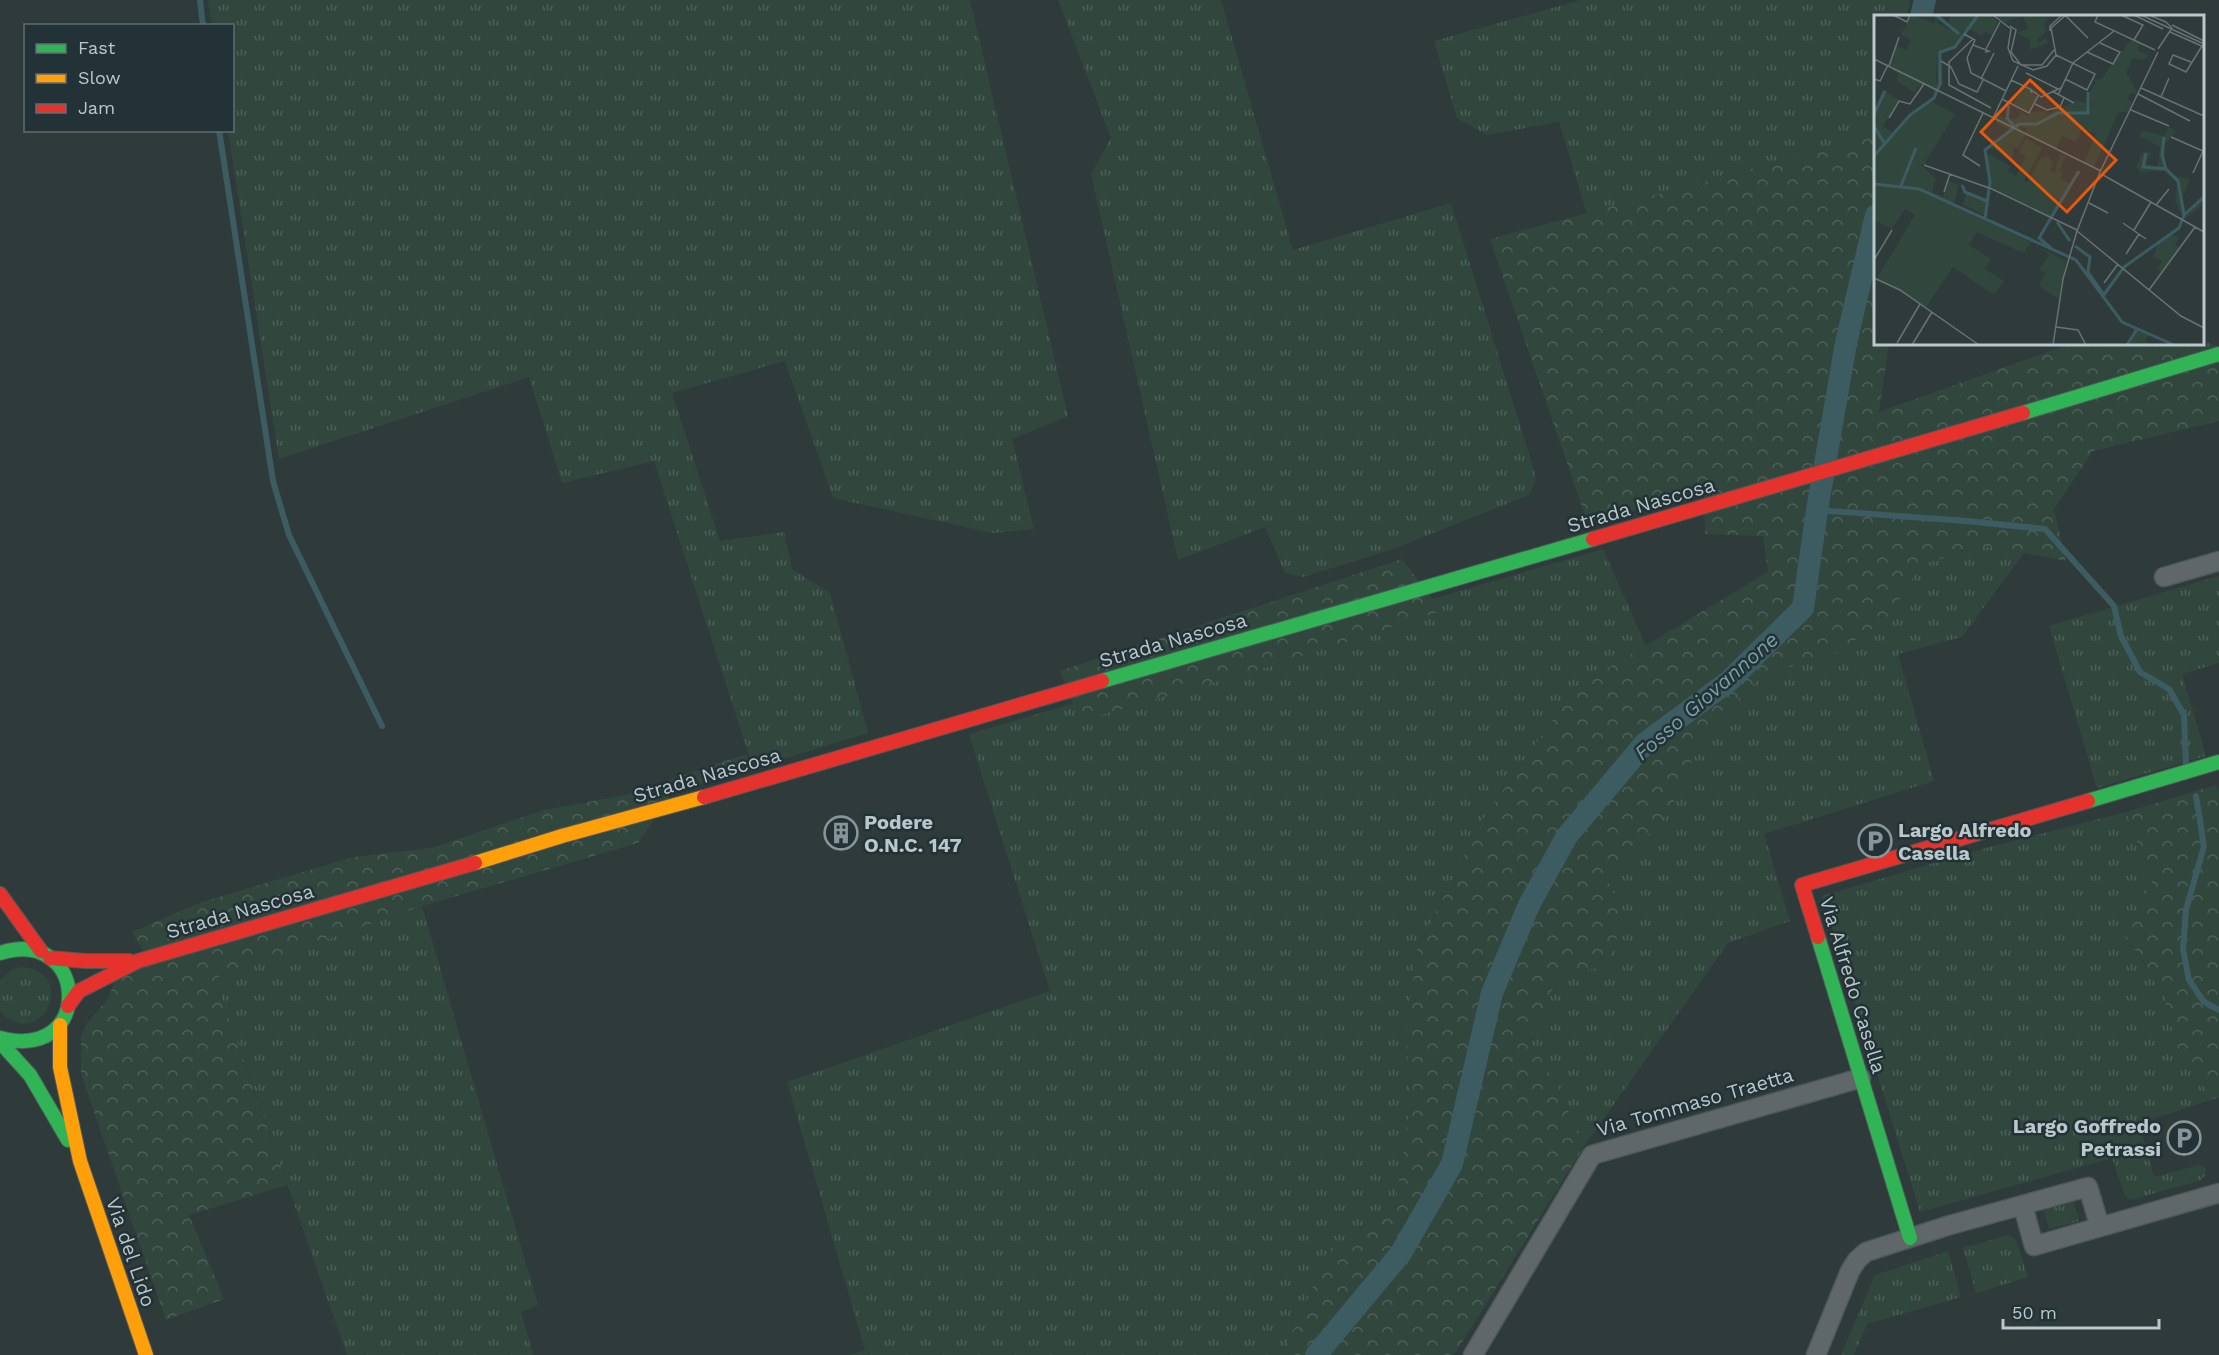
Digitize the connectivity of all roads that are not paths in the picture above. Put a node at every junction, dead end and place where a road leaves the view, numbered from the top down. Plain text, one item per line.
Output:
1 (2219, 354) edge
2 (2219, 561) edge
3 (2164, 577) dead end
4 (2219, 762) edge
5 (0, 894) edge
6 (0, 953) edge
7 (46, 955) junction
8 (138, 961) junction
9 (68, 1006) junction
10 (60, 1025) junction
11 (0, 1040) edge
12 (1861, 1078) junction
13 (80, 1161) junction
14 (2219, 1193) edge
15 (2023, 1206) junction
16 (2100, 1227) junction
17 (1910, 1238) junction
18 (146, 1355) edge
19 (1473, 1355) edge
20 (1816, 1355) edge

1 - 8 street, Strada Nascosa
2 - 3 street
4 - 12 street, Via Alfredo Casella
5 - 7 street
6 - 7 street, Strada Nascosa
7 - 8 street, Strada Nascosa
7 - 9 street
8 - 9 street, Strada Nascosa
9 - 10 street
10 - 11 street
10 - 13 street, Via del Lido
11 - 13 street, Via del Lido
12 - 17 street, Via Alfredo Casella
12 - 19 street, Via Tommaso Traetta
13 - 18 street, Via del Lido
14 - 16 street
15 - 16 street
15 - 16 street
15 - 17 street
17 - 20 street

